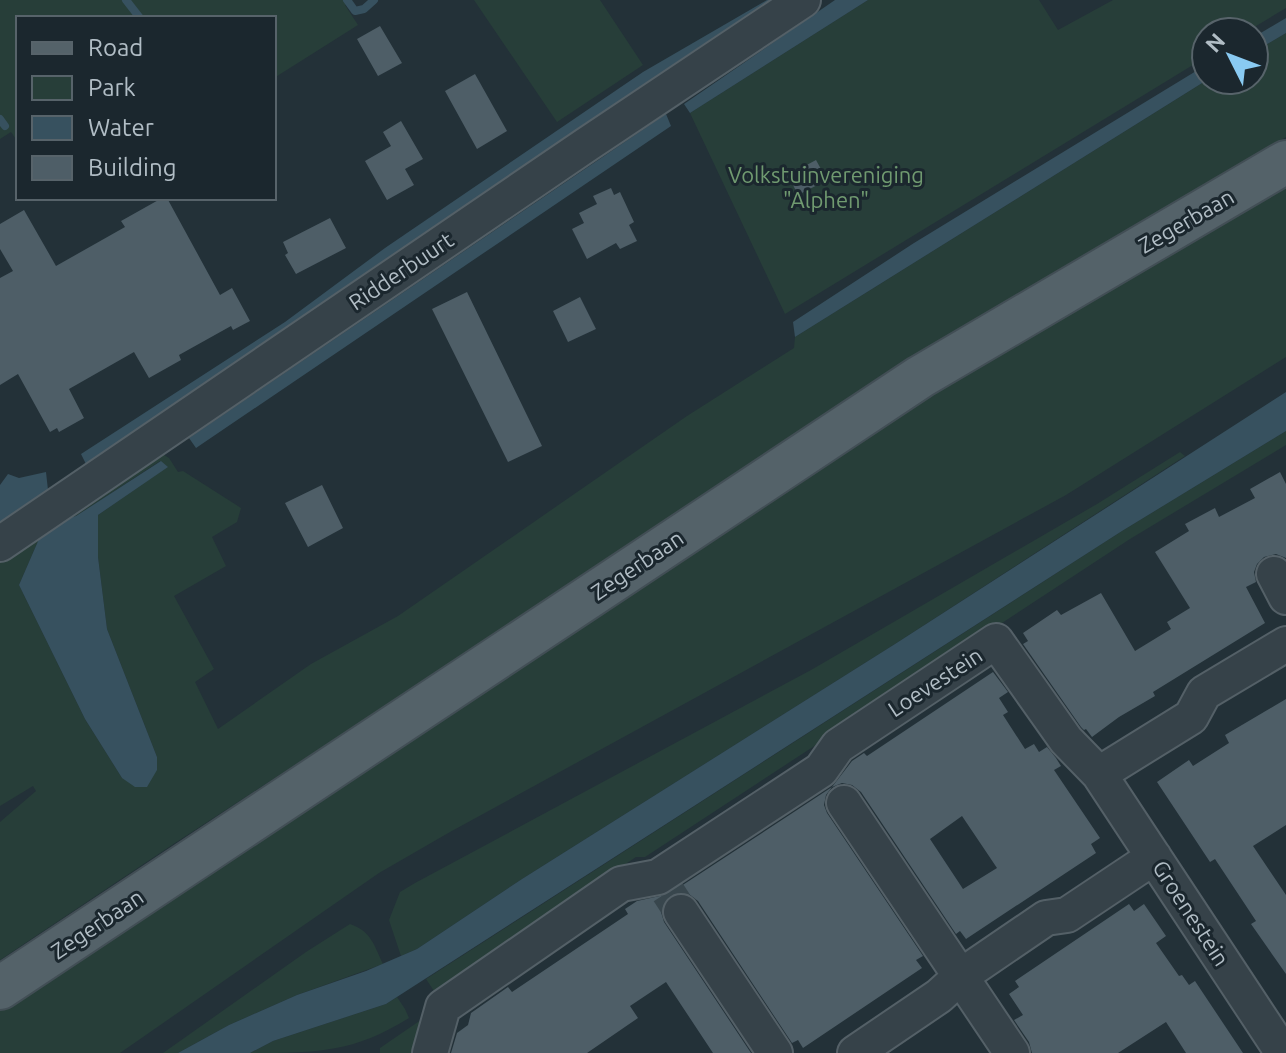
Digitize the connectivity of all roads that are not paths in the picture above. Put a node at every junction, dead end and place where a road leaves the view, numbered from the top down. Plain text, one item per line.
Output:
1 (803, 0) edge
2 (1286, 162) edge
3 (13, 536) edge
4 (1286, 644) edge
5 (1066, 740) joint
6 (1099, 774) junction
7 (832, 785) junction
8 (1154, 857) junction
9 (669, 893) junction
10 (961, 976) junction
11 (0, 988) edge
12 (430, 1053) edge
13 (775, 1053) edge
14 (855, 1053) edge
15 (1012, 1053) edge
16 (1283, 1053) edge

1 - 3 street, Ridderbuurt
2 - 11 main road, Zegerbaan
4 - 6 street
5 - 6 street, Groenestein
5 - 7 street, Loevestein
6 - 8 street, Groenestein
7 - 9 street, Loevestein
7 - 10 street
8 - 10 street
8 - 16 street, Groenestein
9 - 12 street, Loevestein
9 - 13 street
10 - 14 street
10 - 15 street

